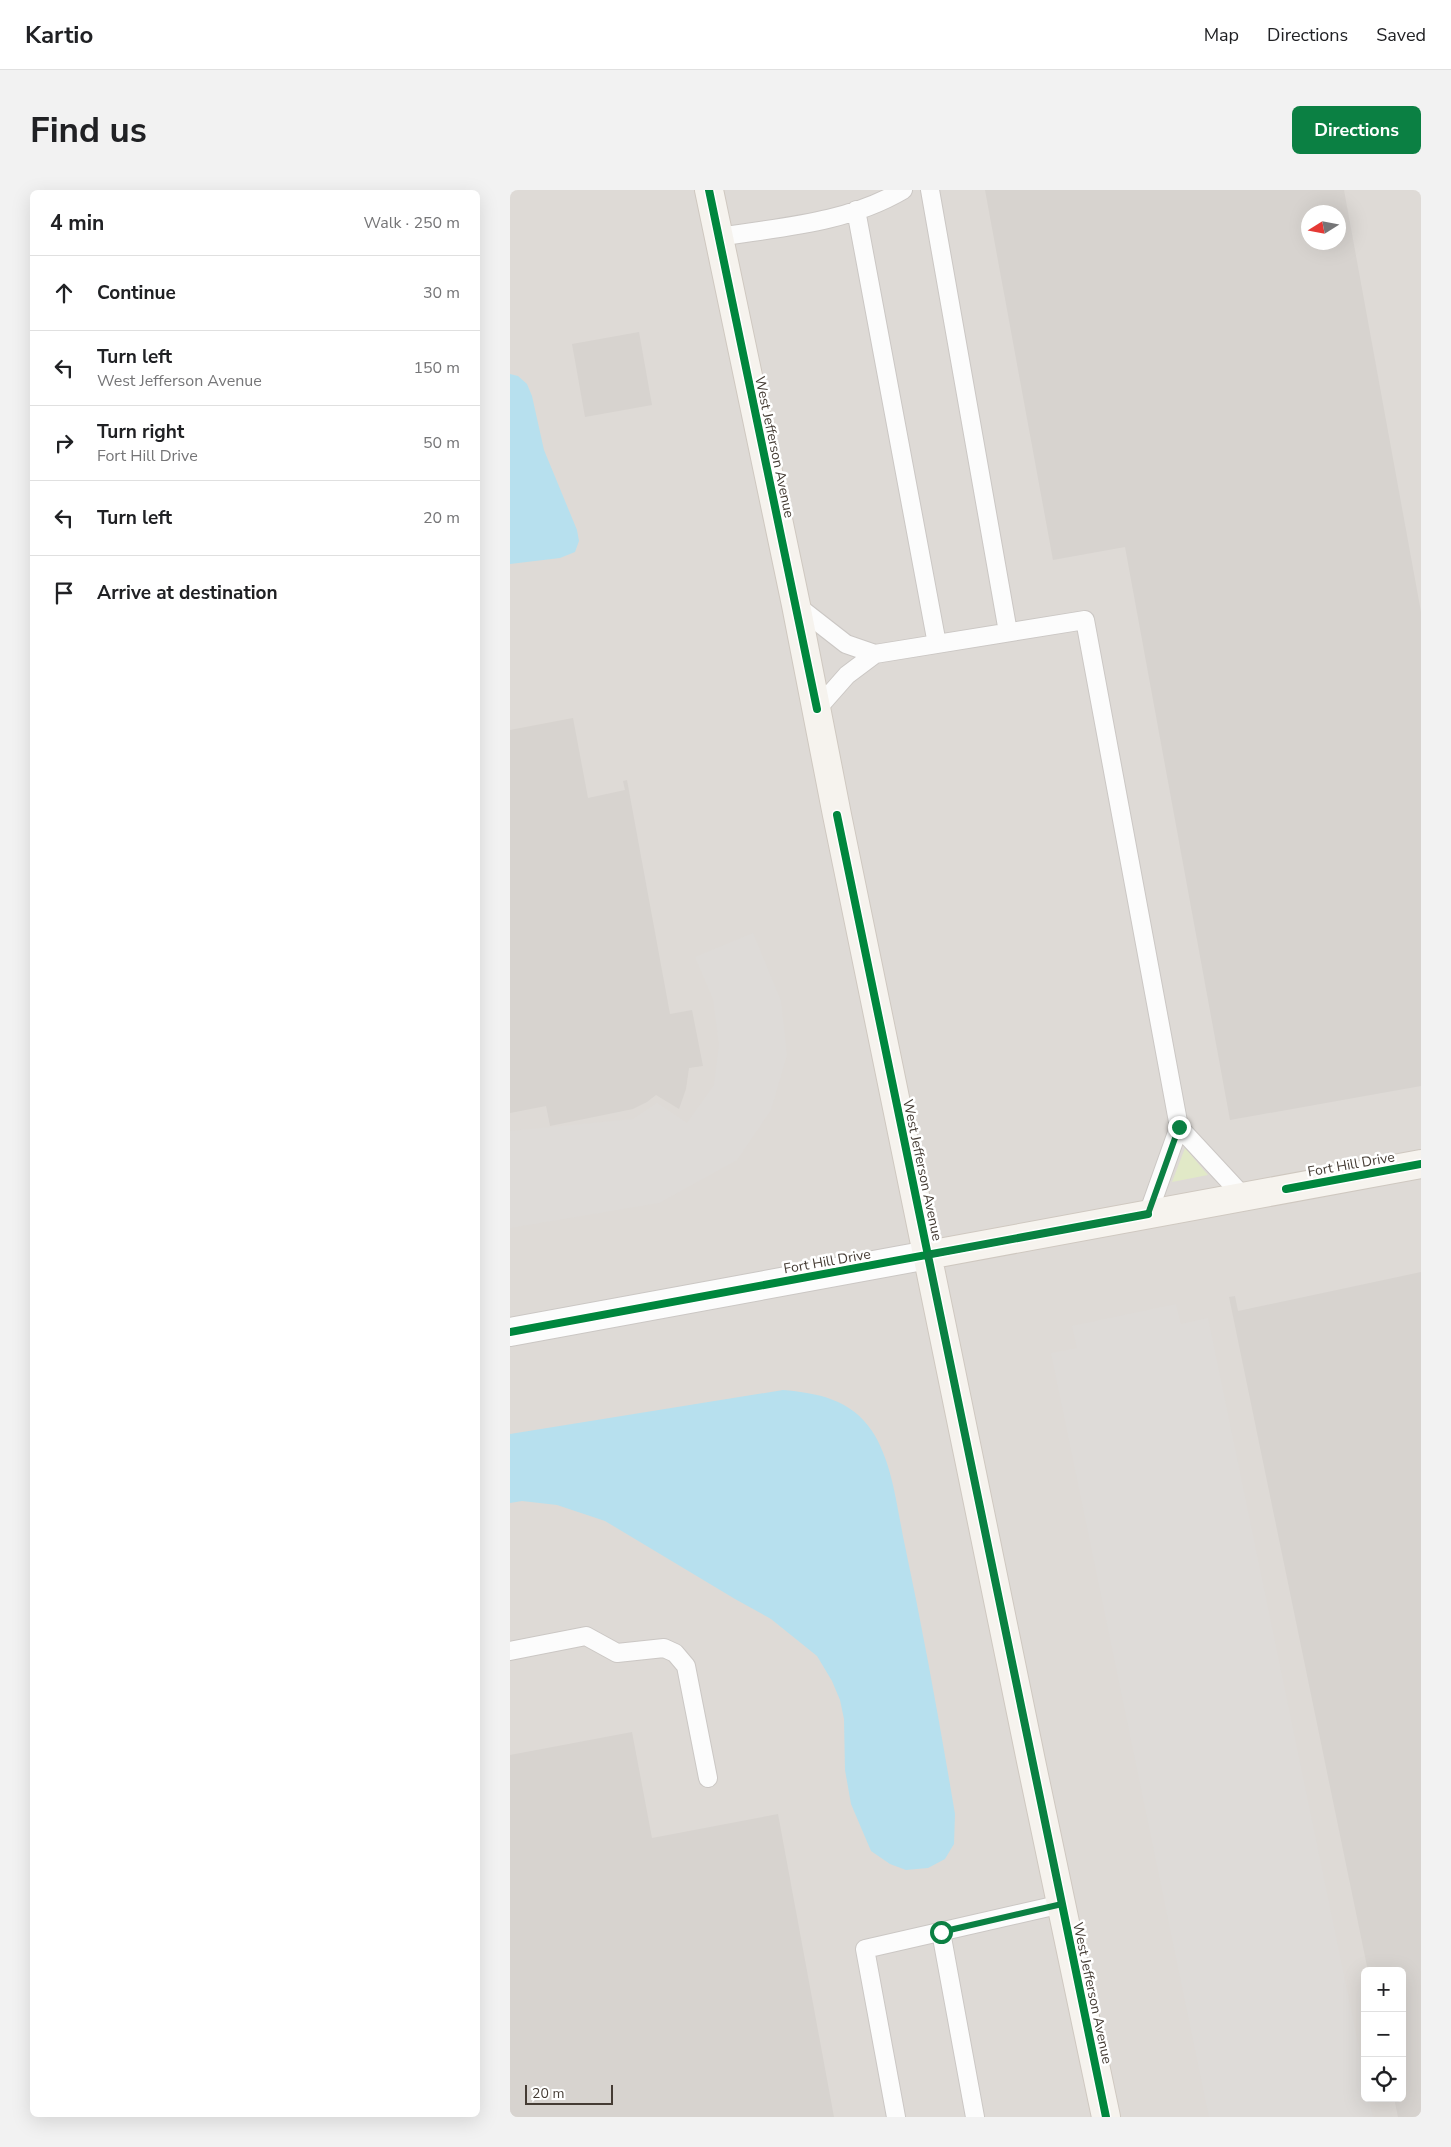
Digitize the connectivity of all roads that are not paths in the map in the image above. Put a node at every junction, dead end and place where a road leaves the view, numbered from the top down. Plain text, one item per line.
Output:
1 (709, 190) edge
2 (903, 190) edge
3 (930, 190) edge
4 (856, 210) junction
5 (719, 237) junction
6 (796, 604) junction
7 (1008, 632) junction
8 (937, 644) junction
9 (875, 654) junction
10 (817, 709) junction
11 (1179, 1127) junction
12 (1421, 1164) edge
13 (1244, 1196) junction
14 (1148, 1214) junction
15 (928, 1255) junction
16 (510, 1332) edge
17 (510, 1651) edge
18 (708, 1778) dead end
19 (1062, 1904) junction
20 (941, 1932) junction
21 (896, 2117) edge
22 (975, 2117) edge
23 (1106, 2117) edge

1 - 5 street, West Jefferson Avenue
2 - 4 lane
3 - 7 lane
4 - 5 lane
4 - 8 lane
5 - 6 street, West Jefferson Avenue
6 - 9 lane
6 - 10 street, West Jefferson Avenue
7 - 8 lane
7 - 11 lane
8 - 9 lane
9 - 10 lane
10 - 15 street, West Jefferson Avenue
11 - 13 lane
11 - 14 lane
12 - 13 street, Fort Hill Drive
13 - 14 street, Fort Hill Drive
14 - 15 street, Fort Hill Drive
15 - 16 street, Fort Hill Drive
15 - 19 street, West Jefferson Avenue
17 - 18 lane
19 - 20 lane
19 - 23 street, West Jefferson Avenue
20 - 21 lane
20 - 22 lane

